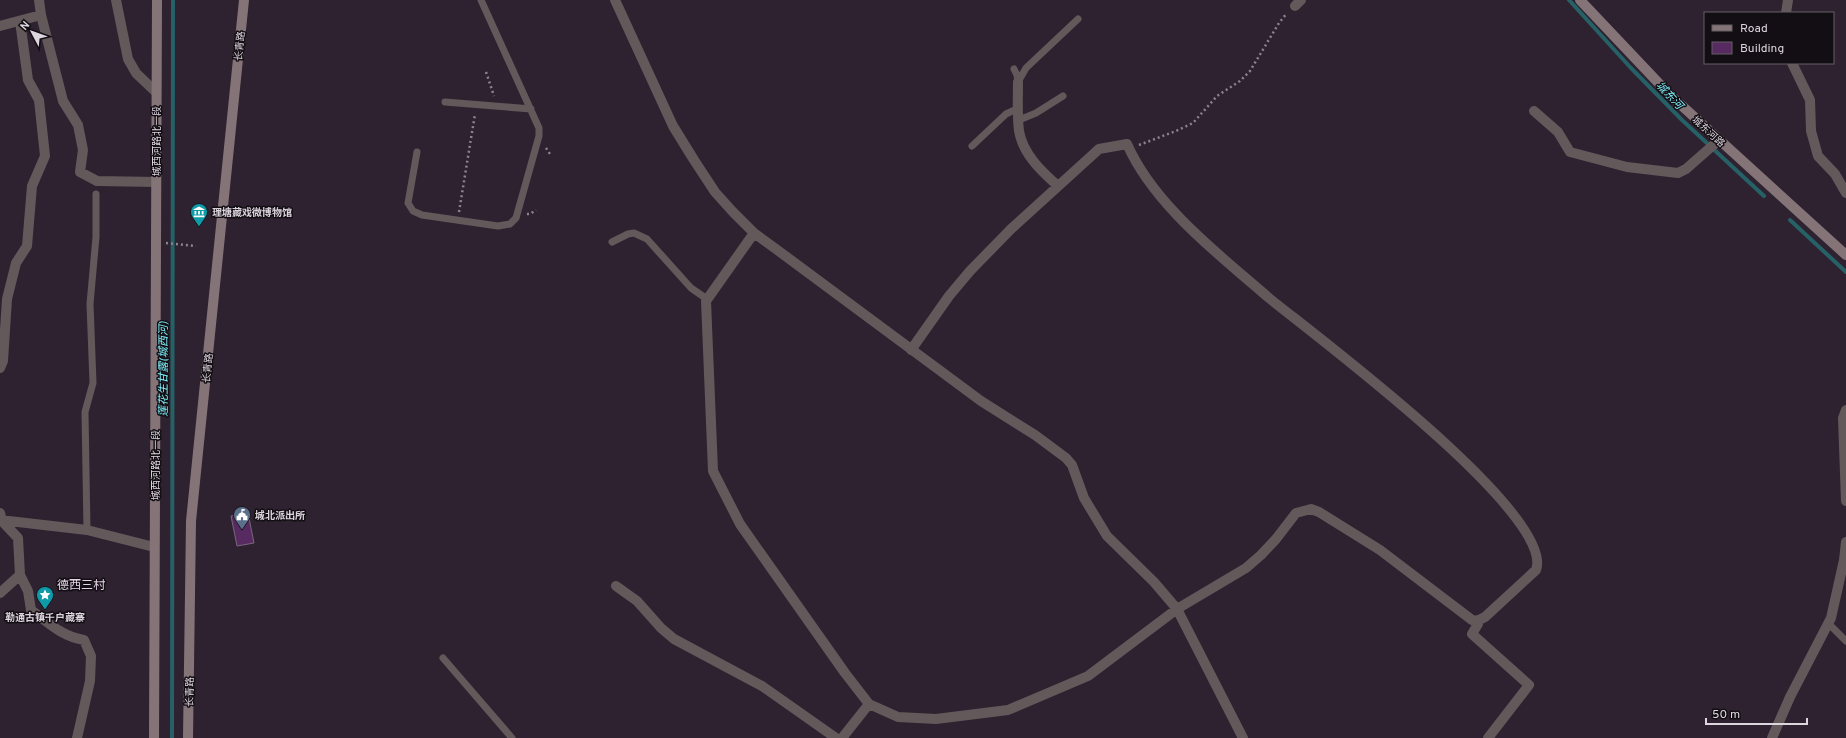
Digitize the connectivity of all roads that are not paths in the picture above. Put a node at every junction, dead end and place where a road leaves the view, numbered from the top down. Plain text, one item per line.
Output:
1 (39, 0) edge
2 (116, 0) edge
3 (157, 0) edge
4 (244, 0) edge
5 (481, 0) edge
6 (615, 0) edge
7 (1580, 0) edge
8 (1788, 0) edge
9 (1786, 12) edge
10 (42, 15) junction
11 (1078, 19) dead end
12 (20, 21) junction
13 (0, 26) edge
14 (1792, 64) edge
15 (1014, 68) dead end
16 (1018, 82) junction
17 (156, 92) junction
18 (1063, 96) dead end
19 (445, 102) dead end
20 (1019, 108) junction
21 (531, 109) junction
22 (1534, 111) dead end
23 (1019, 120) junction
24 (1719, 140) junction
25 (972, 146) dead end
26 (417, 152) dead end
27 (156, 182) junction
28 (1058, 186) junction
29 (1846, 193) edge
30 (96, 194) dead end
31 (754, 233) junction
32 (612, 242) dead end
33 (1846, 255) edge
34 (707, 299) junction
35 (911, 350) junction
36 (0, 368) edge
37 (1846, 410) edge
38 (1846, 501) edge
39 (0, 518) edge
40 (87, 530) junction
41 (1846, 542) edge
42 (154, 547) junction
43 (20, 575) junction
44 (616, 586) dead end
45 (0, 593) edge
46 (1177, 609) junction
47 (1477, 621) junction
48 (1828, 623) junction
49 (1846, 641) edge
50 (443, 658) dead end
51 (869, 704) junction
52 (77, 738) edge
53 (154, 738) edge
54 (188, 738) edge
55 (512, 738) edge
56 (836, 738) edge
57 (842, 738) edge
58 (1243, 738) edge
59 (1488, 738) edge
60 (1772, 738) edge

1 - 10 street
2 - 17 street
3 - 17 street, 城西河路北一段
4 - 54 street, 长青路
5 - 21 lane
6 - 31 street
7 - 24 street, 城东河路
8 - 9 street
10 - 12 street
10 - 27 street
11 - 16 lane
12 - 13 street
12 - 36 street
14 - 29 street
15 - 16 lane
16 - 20 street
17 - 27 street, 城西河路北一段
18 - 23 lane
19 - 21 lane
20 - 23 street
20 - 25 lane
21 - 26 lane
22 - 24 street
23 - 28 street
24 - 33 street, 城东河路
27 - 42 street, 城西河路北一段
28 - 35 street
28 - 47 street
30 - 40 lane
31 - 34 street
31 - 35 street
32 - 34 lane
34 - 51 street
35 - 46 street
37 - 38 street
39 - 40 street
39 - 43 street
40 - 42 street
41 - 48 street
42 - 53 street, 城西河路北一段
43 - 45 street
43 - 52 street
44 - 56 street
46 - 47 street
46 - 51 street
46 - 58 street
47 - 59 street
48 - 49 lane
48 - 60 street
50 - 55 lane
51 - 57 street

